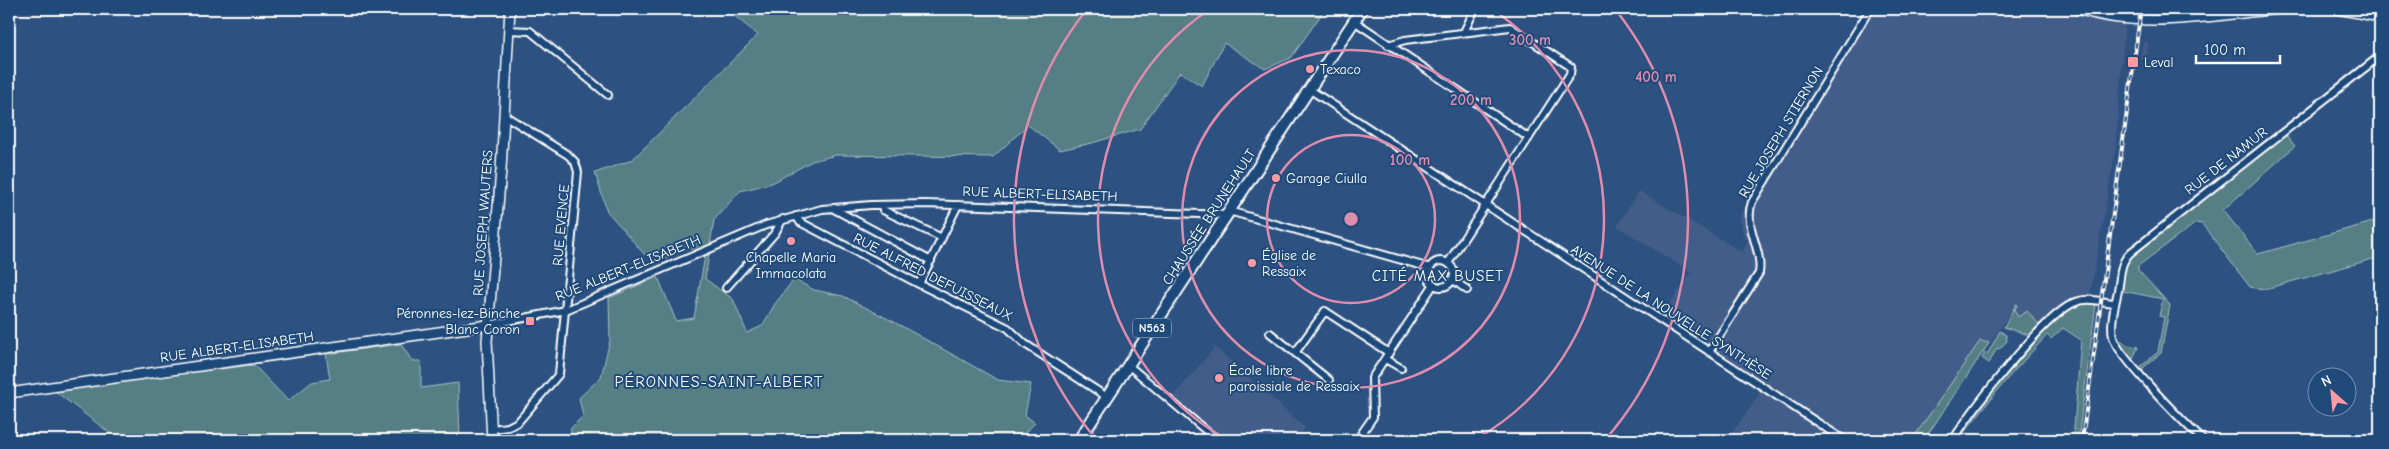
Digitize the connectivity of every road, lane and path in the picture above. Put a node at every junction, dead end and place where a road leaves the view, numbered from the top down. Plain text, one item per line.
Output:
1 (510, 9) edge
2 (1362, 9) edge
3 (1475, 9) edge
4 (1870, 9) edge
5 (2078, 9) edge
6 (2282, 9) edge
7 (2337, 9) edge
8 (2380, 17) edge
9 (1354, 21) junction
10 (508, 30) junction
11 (1464, 32) junction
12 (1388, 45) junction
13 (2380, 56) edge
14 (1309, 89) junction
15 (608, 95) dead end
16 (504, 115) junction
17 (1529, 138) junction
18 (882, 205) junction
19 (958, 205) junction
20 (1485, 205) junction
21 (833, 208) junction
22 (1228, 213) junction
23 (796, 216) junction
24 (783, 219) junction
25 (942, 238) junction
26 (930, 261) junction
27 (1448, 263) junction
28 (1430, 268) junction
29 (1452, 279) junction
30 (919, 284) junction
31 (1434, 284) junction
32 (726, 288) dead end
33 (1467, 290) dead end
34 (2114, 303) junction
35 (566, 310) junction
36 (488, 326) junction
37 (1270, 333) dead end
38 (1709, 352) junction
39 (1296, 353) junction
40 (1387, 356) junction
41 (1128, 365) junction
42 (1401, 368) dead end
43 (1329, 380) dead end
44 (9, 393) edge
45 (1107, 397) junction
46 (492, 429) junction
47 (492, 440) edge
48 (1078, 440) edge
49 (1217, 440) edge
50 (1357, 440) edge
51 (1844, 440) edge
52 (1953, 440) edge
53 (2203, 440) edge

1 - 10 street, RUE JOSEPH WAUTERS
2 - 9 main road, CHAUSSÉE BRUNEHAULT / N563
3 - 11 street
4 - 38 street, RUE JOSEPH STIERNON
5 - 6 street
7 - 8 street
9 - 12 street
9 - 14 main road, CHAUSSÉE BRUNEHAULT / N563
10 - 15 street
10 - 16 street, RUE JOSEPH WAUTERS
11 - 12 street
11 - 17 street
12 - 17 street
13 - 34 street, RUE DE NAMUR
14 - 20 street, AVENUE DE LA NOUVELLE SYNTHÈSE
14 - 22 main road, CHAUSSÉE BRUNEHAULT / N563
16 - 35 street, RUE EVENCE
16 - 36 street, RUE JOSEPH WAUTERS
17 - 20 street
18 - 19 street, RUE ALBERT-ELISABETH
18 - 21 street, RUE ALBERT-ELISABETH
18 - 25 street
19 - 22 street, RUE ALBERT-ELISABETH
19 - 25 street
20 - 27 street
20 - 38 street, AVENUE DE LA NOUVELLE SYNTHÈSE
21 - 23 street, RUE ALBERT-ELISABETH
21 - 26 street
22 - 28 street, RUE ALBERT-ELISABETH
22 - 41 main road, CHAUSSÉE BRUNEHAULT / N563
23 - 24 street, RUE ALBERT-ELISABETH
23 - 30 street, RUE ALFRED DEFUISSEAUX
24 - 32 street
24 - 35 street, RUE ALBERT-ELISABETH
25 - 26 street
26 - 30 street
27 - 28 street
27 - 29 street
28 - 31 street
29 - 31 street
29 - 33 street
30 - 45 street, RUE ALFRED DEFUISSEAUX
31 - 40 street
34 - 52 street
34 - 53 street, RUE DE NAMUR
35 - 36 street, RUE ALBERT-ELISABETH
35 - 46 street, RUE EVENCE
36 - 44 street, RUE ALBERT-ELISABETH
36 - 46 street, RUE JOSEPH WAUTERS
37 - 39 street
38 - 51 street, AVENUE DE LA NOUVELLE SYNTHÈSE
39 - 40 street
39 - 43 street
40 - 42 street
40 - 50 street
41 - 45 main road, CHAUSSÉE BRUNEHAULT / N563
41 - 49 street
45 - 48 main road, CHAUSSÉE BRUNEHAULT / N563
46 - 47 street, RUE JOSEPH WAUTERS

